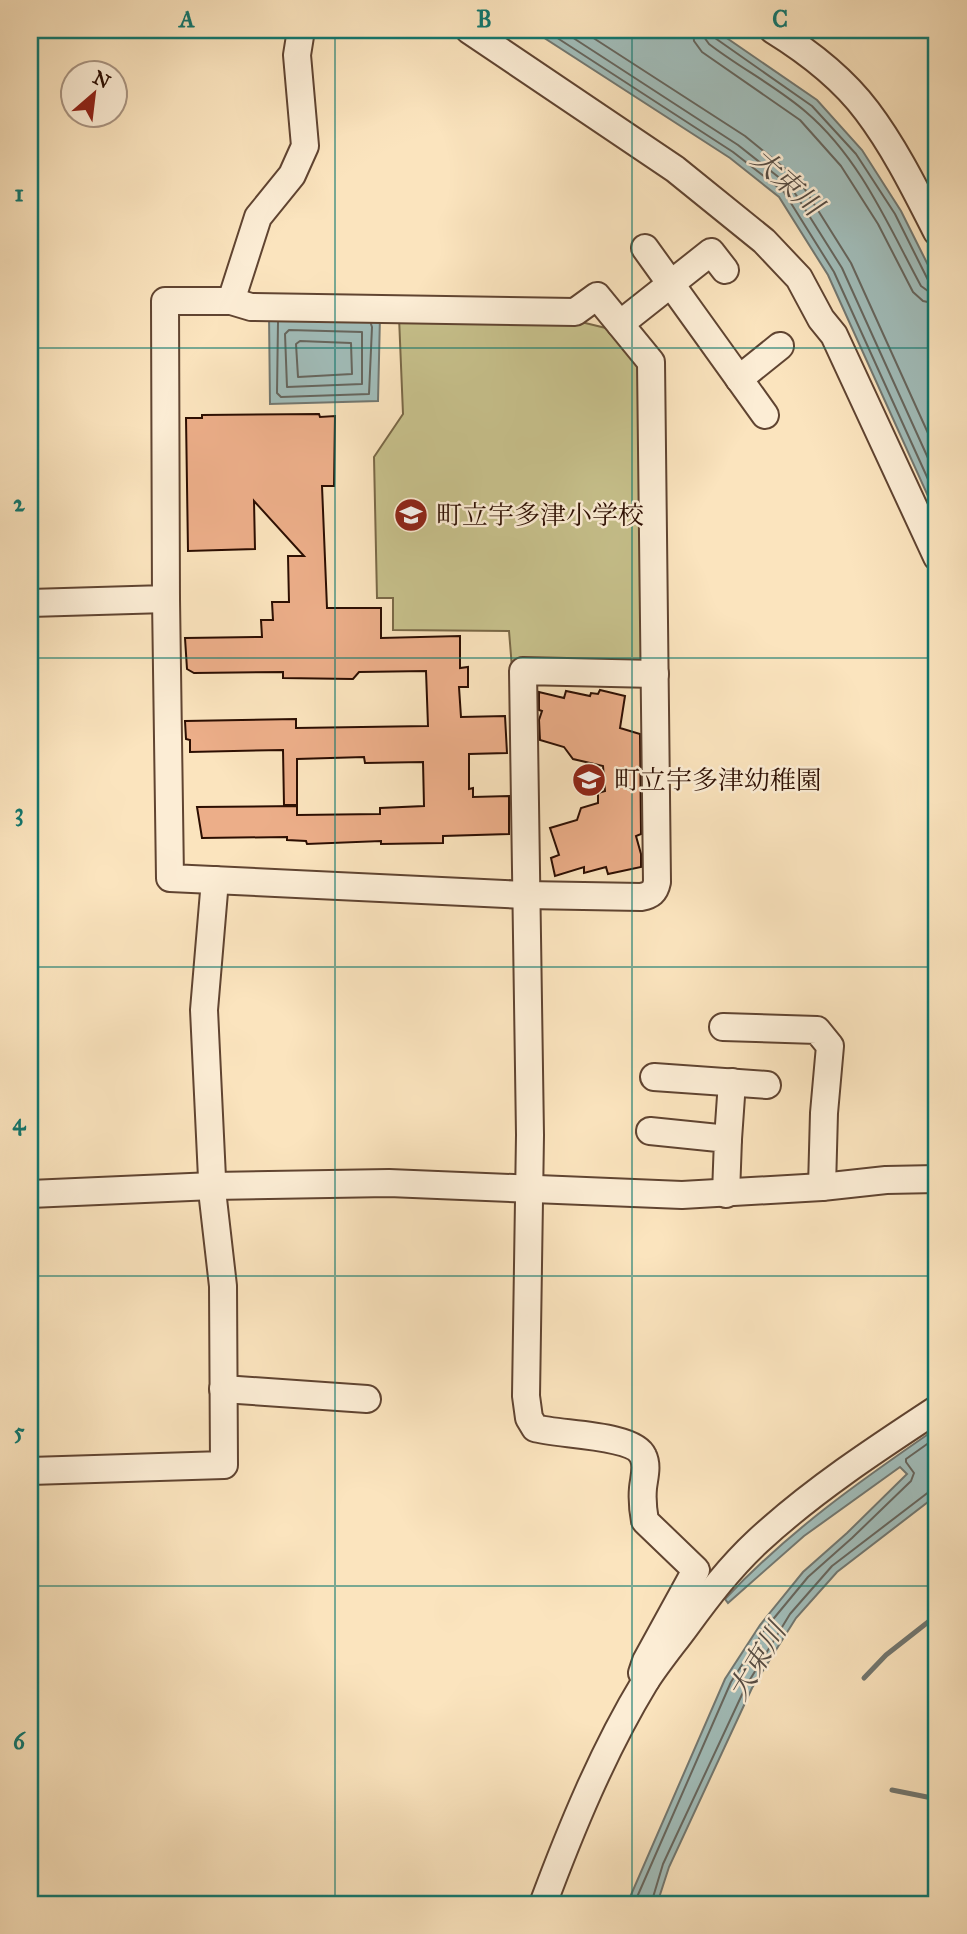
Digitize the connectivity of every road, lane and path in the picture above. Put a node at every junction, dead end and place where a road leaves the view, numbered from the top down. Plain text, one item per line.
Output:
1 (301, 30) edge
2 (469, 30) edge
3 (794, 34) edge
4 (937, 232) edge
5 (645, 248) dead end
6 (724, 270) dead end
7 (670, 284) junction
8 (232, 301) junction
9 (620, 324) junction
10 (780, 346) dead end
11 (739, 379) junction
12 (765, 415) dead end
13 (937, 557) edge
14 (166, 599) junction
15 (30, 603) edge
16 (655, 674) junction
17 (215, 880) junction
18 (526, 895) junction
19 (723, 1027) dead end
20 (654, 1077) dead end
21 (732, 1082) junction
22 (767, 1085) dead end
23 (650, 1131) dead end
24 (728, 1139) junction
25 (937, 1179) edge
26 (213, 1186) junction
27 (822, 1187) junction
28 (530, 1189) junction
29 (30, 1194) edge
30 (726, 1194) junction
31 (223, 1389) junction
32 (367, 1399) dead end
33 (937, 1409) edge
34 (30, 1471) edge
35 (646, 1680) junction
36 (543, 1904) edge

1 - 8 street
2 - 13 street
3 - 4 street
5 - 7 street
6 - 7 street
7 - 9 street
7 - 11 street
8 - 9 street
8 - 14 street
9 - 16 street
10 - 11 street
11 - 12 street
14 - 15 street
14 - 17 street
16 - 18 street
16 - 18 street
17 - 18 street
17 - 26 street
18 - 28 street
19 - 27 street
20 - 21 street
21 - 22 street
21 - 24 street
23 - 24 street
24 - 30 street
25 - 27 street
26 - 28 street
26 - 29 street
26 - 31 street
27 - 30 street
28 - 30 street
28 - 35 street
31 - 32 street
31 - 34 street
33 - 35 street
35 - 36 street

